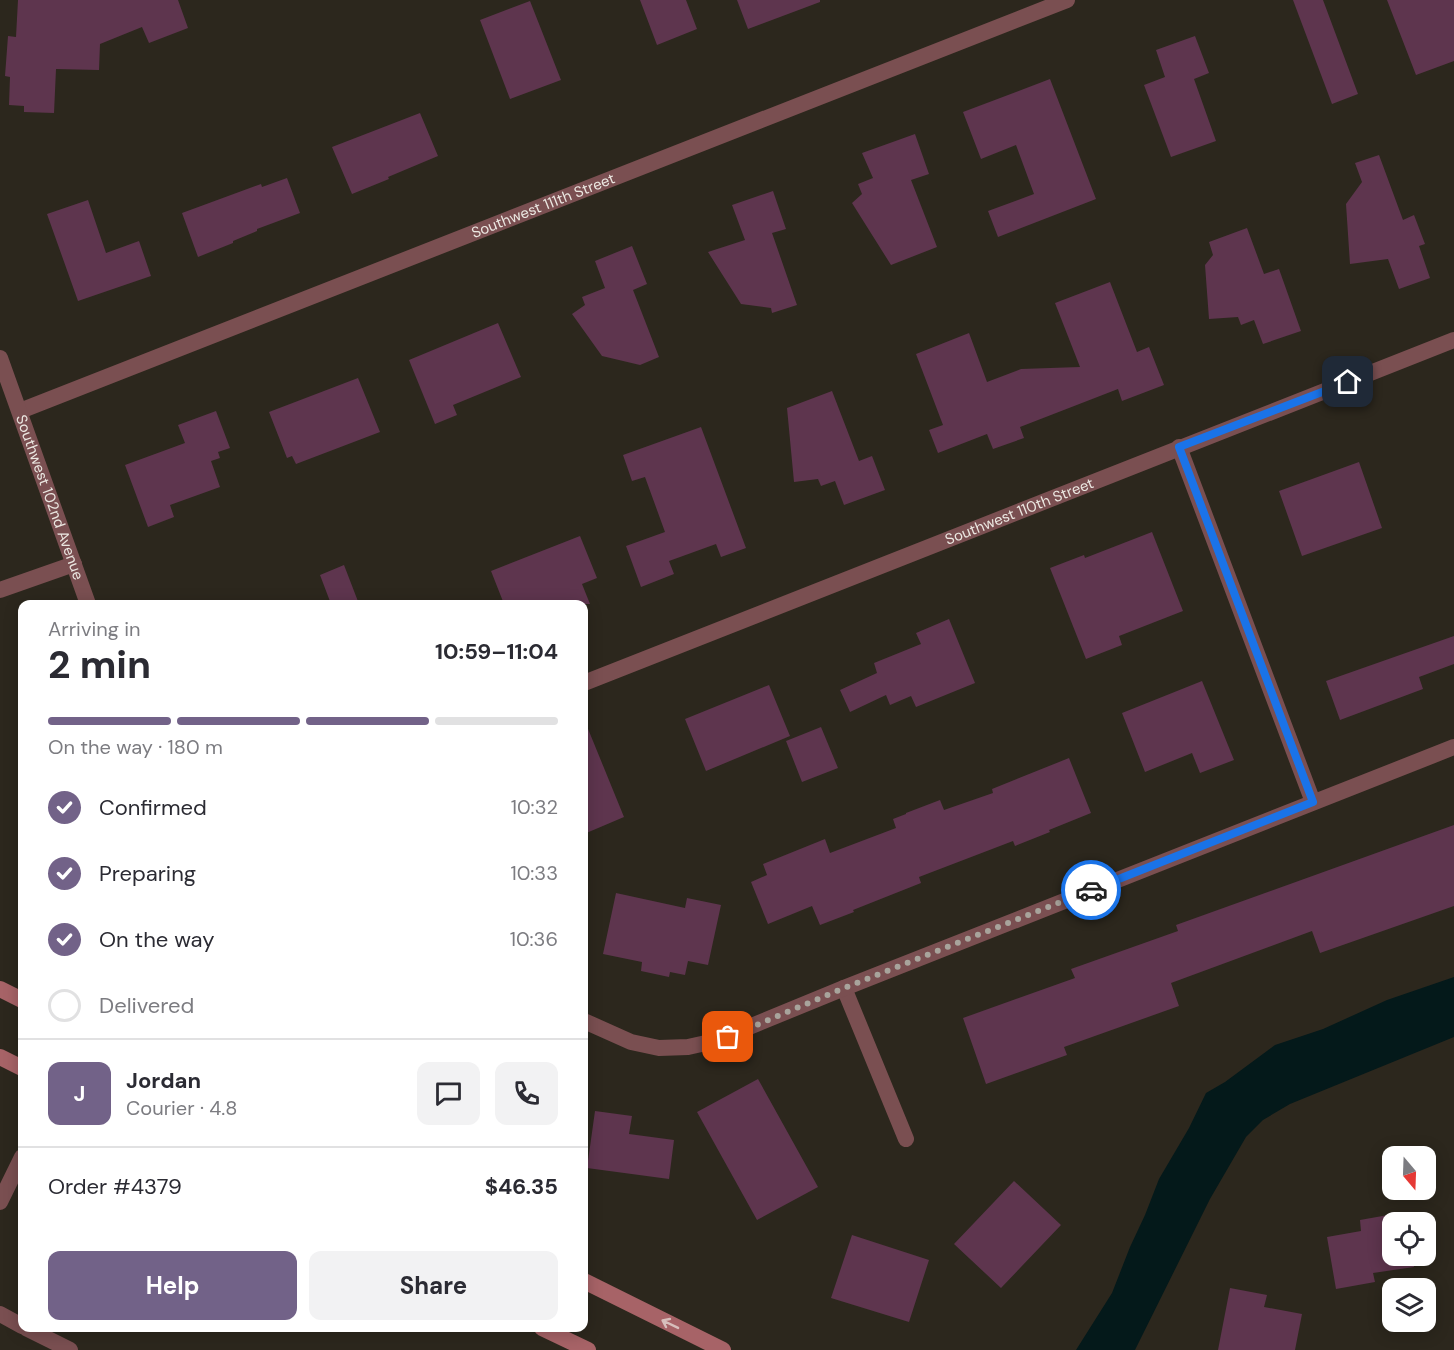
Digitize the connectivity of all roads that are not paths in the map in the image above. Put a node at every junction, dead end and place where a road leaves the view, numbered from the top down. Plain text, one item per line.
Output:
1 (1067, 0) edge
2 (1454, 340) edge
3 (0, 358) edge
4 (20, 411) junction
5 (1179, 447) junction
6 (74, 564) junction
7 (0, 590) edge
8 (87, 600) edge
9 (588, 681) edge
10 (1454, 747) edge
11 (1313, 802) junction
12 (844, 988) junction
13 (0, 989) edge
14 (18, 998) edge
15 (588, 1023) edge
16 (0, 1057) edge
17 (18, 1066) edge
18 (906, 1139) dead end
19 (18, 1165) edge
20 (0, 1202) edge
21 (588, 1283) edge
22 (0, 1314) edge
23 (18, 1324) edge
24 (34, 1332) edge
25 (550, 1332) edge
26 (70, 1350) edge
27 (588, 1350) edge
28 (723, 1350) edge

1 - 4 street, Southwest 111th Street
2 - 5 street, Southwest 110th Street
3 - 4 street, Southwest 102nd Avenue
4 - 6 street, Southwest 102nd Avenue
5 - 9 street, Southwest 110th Street
5 - 11 street
6 - 7 street
6 - 8 street, Southwest 102nd Avenue
10 - 11 street
11 - 12 street
12 - 15 street
12 - 18 street
13 - 14 main road
16 - 17 main road
19 - 20 street
28 -> 21 main road
22 - 23 street
24 - 26 street
25 - 27 main road

